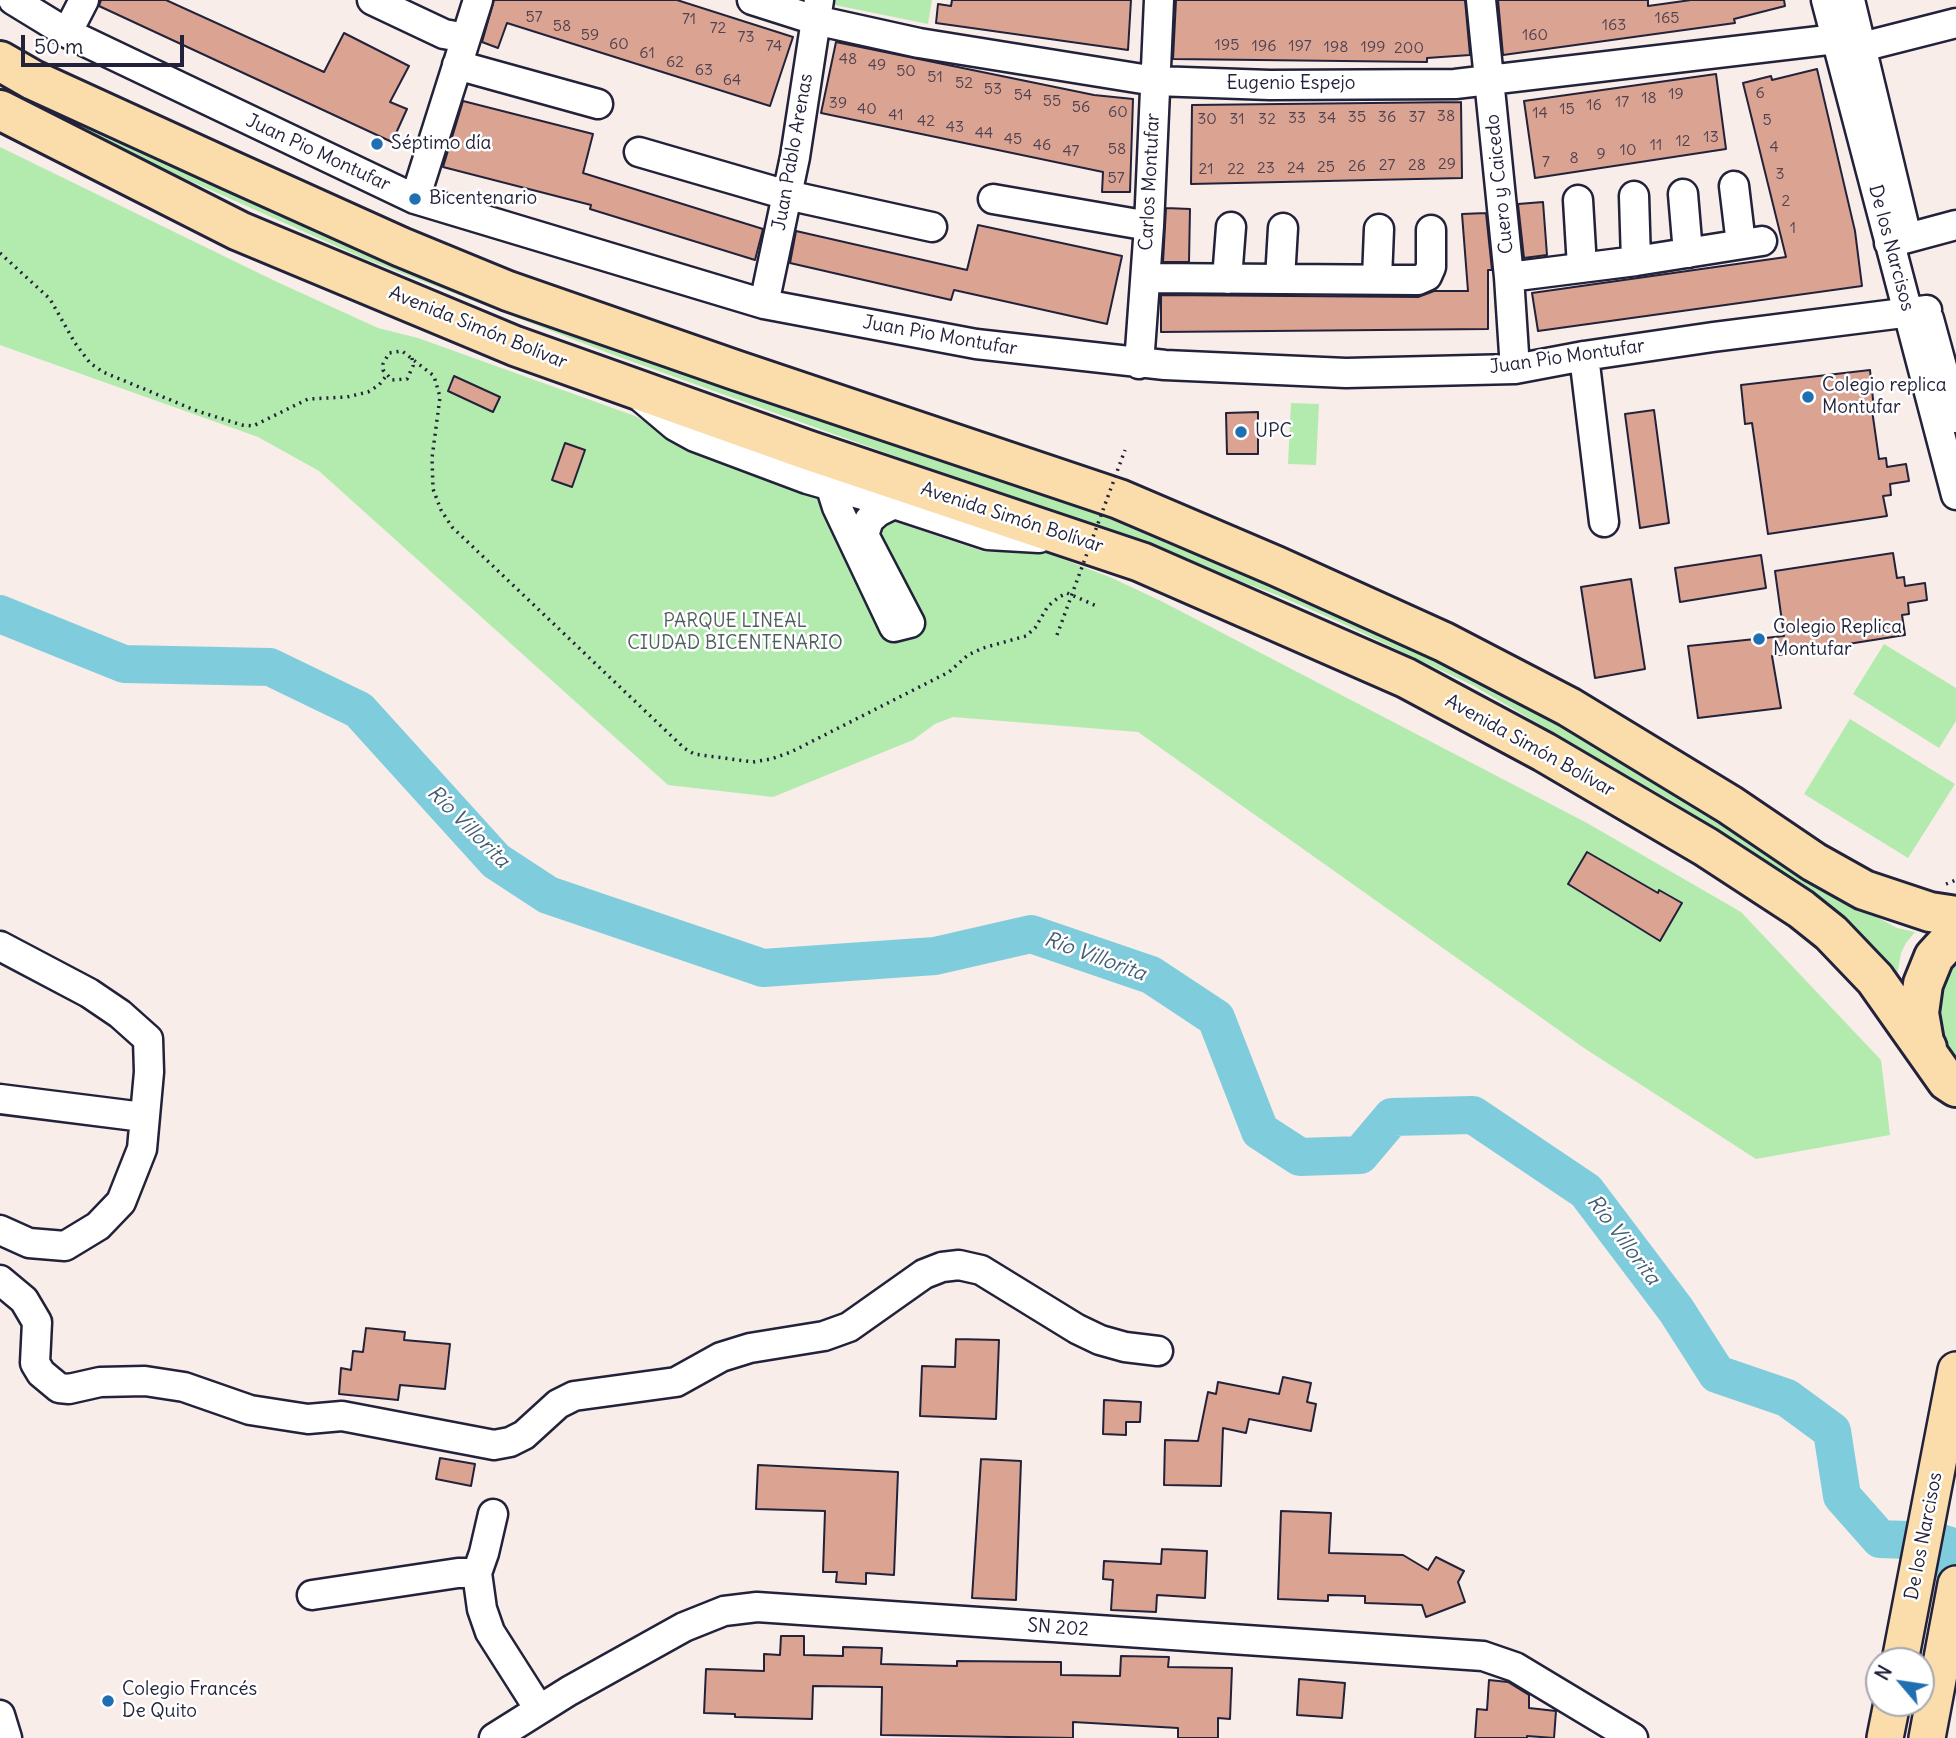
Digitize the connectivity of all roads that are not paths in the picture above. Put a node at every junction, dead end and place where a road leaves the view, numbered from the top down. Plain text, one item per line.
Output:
1 (13, 0) edge
2 (84, 0) edge
3 (372, 0) edge
4 (478, 0) edge
5 (752, 0) edge
6 (1159, 0) edge
7 (1481, 0) edge
8 (1826, 0) edge
9 (1850, 0) edge
10 (817, 10) edge
11 (1956, 23) edge
12 (67, 33) junction
13 (466, 38) junction
14 (1846, 47) junction
15 (0, 61) edge
16 (457, 65) junction
17 (1155, 80) junction
18 (1489, 80) junction
19 (598, 104) dead end
20 (0, 110) edge
21 (639, 152) dead end
22 (1734, 186) dead end
23 (1683, 194) dead end
24 (787, 195) junction
25 (1634, 197) dead end
26 (415, 199) junction
27 (993, 199) dead end
28 (1578, 200) dead end
29 (1956, 225) edge
30 (1149, 226) junction
31 (932, 227) dead end
32 (1231, 227) dead end
33 (1283, 228) dead end
34 (1379, 229) dead end
35 (1431, 230) dead end
36 (1898, 240) junction
37 (1688, 253) junction
38 (1636, 261) junction
39 (1582, 267) junction
40 (1509, 277) junction
41 (1146, 278) junction
42 (1227, 279) junction
43 (1280, 279) junction
44 (1377, 279) junction
45 (764, 304) junction
46 (1917, 311) junction
47 (1584, 356) junction
48 (1139, 364) junction
49 (1515, 369) junction
50 (631, 388) junction
51 (1950, 423) edge
52 (830, 485) junction
53 (1956, 495) edge
54 (894, 504) junction
55 (1604, 522) dead end
56 (1079, 540) junction
57 (1956, 916) edge
58 (1956, 933) edge
59 (0, 946) edge
60 (1949, 1084) edge
61 (0, 1099) edge
62 (143, 1117) junction
63 (0, 1230) edge
64 (0, 1280) edge
65 (1158, 1351) dead end
66 (1956, 1370) edge
67 (493, 1514) dead end
68 (477, 1573) junction
69 (1956, 1584) edge
70 (312, 1595) dead end
71 (1903, 1647) edge
72 (539, 1709) junction
73 (0, 1715) edge
74 (1889, 1717) edge
75 (7, 1738) edge
76 (494, 1738) edge
77 (1633, 1738) edge
78 (1885, 1738) edge
79 (1927, 1738) edge

1 - 12 street, Juan Pio Montufar
2 - 12 street
3 - 13 street
4 - 13 street
5 - 10 street, Eugenio Espejo
6 - 17 street, Carlos Montufar
7 - 18 street, Cuero y Caicedo
8 - 14 street, De los Narcisos
9 - 14 street, De los Narcisos
10 - 17 street, Eugenio Espejo
10 - 24 street, Juan Pablo Arenas
11 - 14 street, Eugenio Espejo
12 - 26 street, Juan Pio Montufar
13 - 16 street
14 - 18 street, Eugenio Espejo
14 - 36 street, De los Narcisos
15 - 57 highway
16 - 19 street
16 - 26 street
17 - 18 street, Eugenio Espejo
17 - 30 street, Carlos Montufar
18 - 40 street, Cuero y Caicedo
20 - 50 highway, Avenida Simón Bolívar
21 - 24 street
22 - 37 street
23 - 37 street
24 - 31 street
24 - 45 street, Juan Pablo Arenas
25 - 38 street
26 - 45 street, Juan Pio Montufar
27 - 30 street
28 - 39 street
29 - 36 street
30 - 41 street, Carlos Montufar
32 - 42 street
33 - 43 street
34 - 44 street
35 - 44 street
36 - 46 street, De los Narcisos
37 - 38 street
38 - 39 street
39 - 40 street
40 - 49 street, Cuero y Caicedo
41 - 42 street
41 - 48 street, Carlos Montufar
42 - 43 street
43 - 44 street
45 - 48 street, Juan Pio Montufar
46 - 47 street, Juan Pio Montufar
46 - 51 street, De los Narcisos
47 - 49 street, Juan Pio Montufar
47 - 55 street
48 - 49 street, Juan Pio Montufar
50 - 52 street
50 - 56 highway, Avenida Simón Bolívar
51 - 53 street, De los Narcisos
52 - 54 street
52 - 54 street
54 - 56 street
56 - 60 highway, Avenida Simón Bolívar
58 - 60 highway, Avenida Simón Bolívar
59 - 62 street
61 - 62 street
62 - 63 street
64 - 65 street
66 - 71 main road, De los Narcisos
67 - 68 street
68 - 70 street
68 - 72 street
69 - 79 main road
72 - 76 street, SN 202
72 - 77 street, SN 202
73 - 75 street
74 - 78 main road

